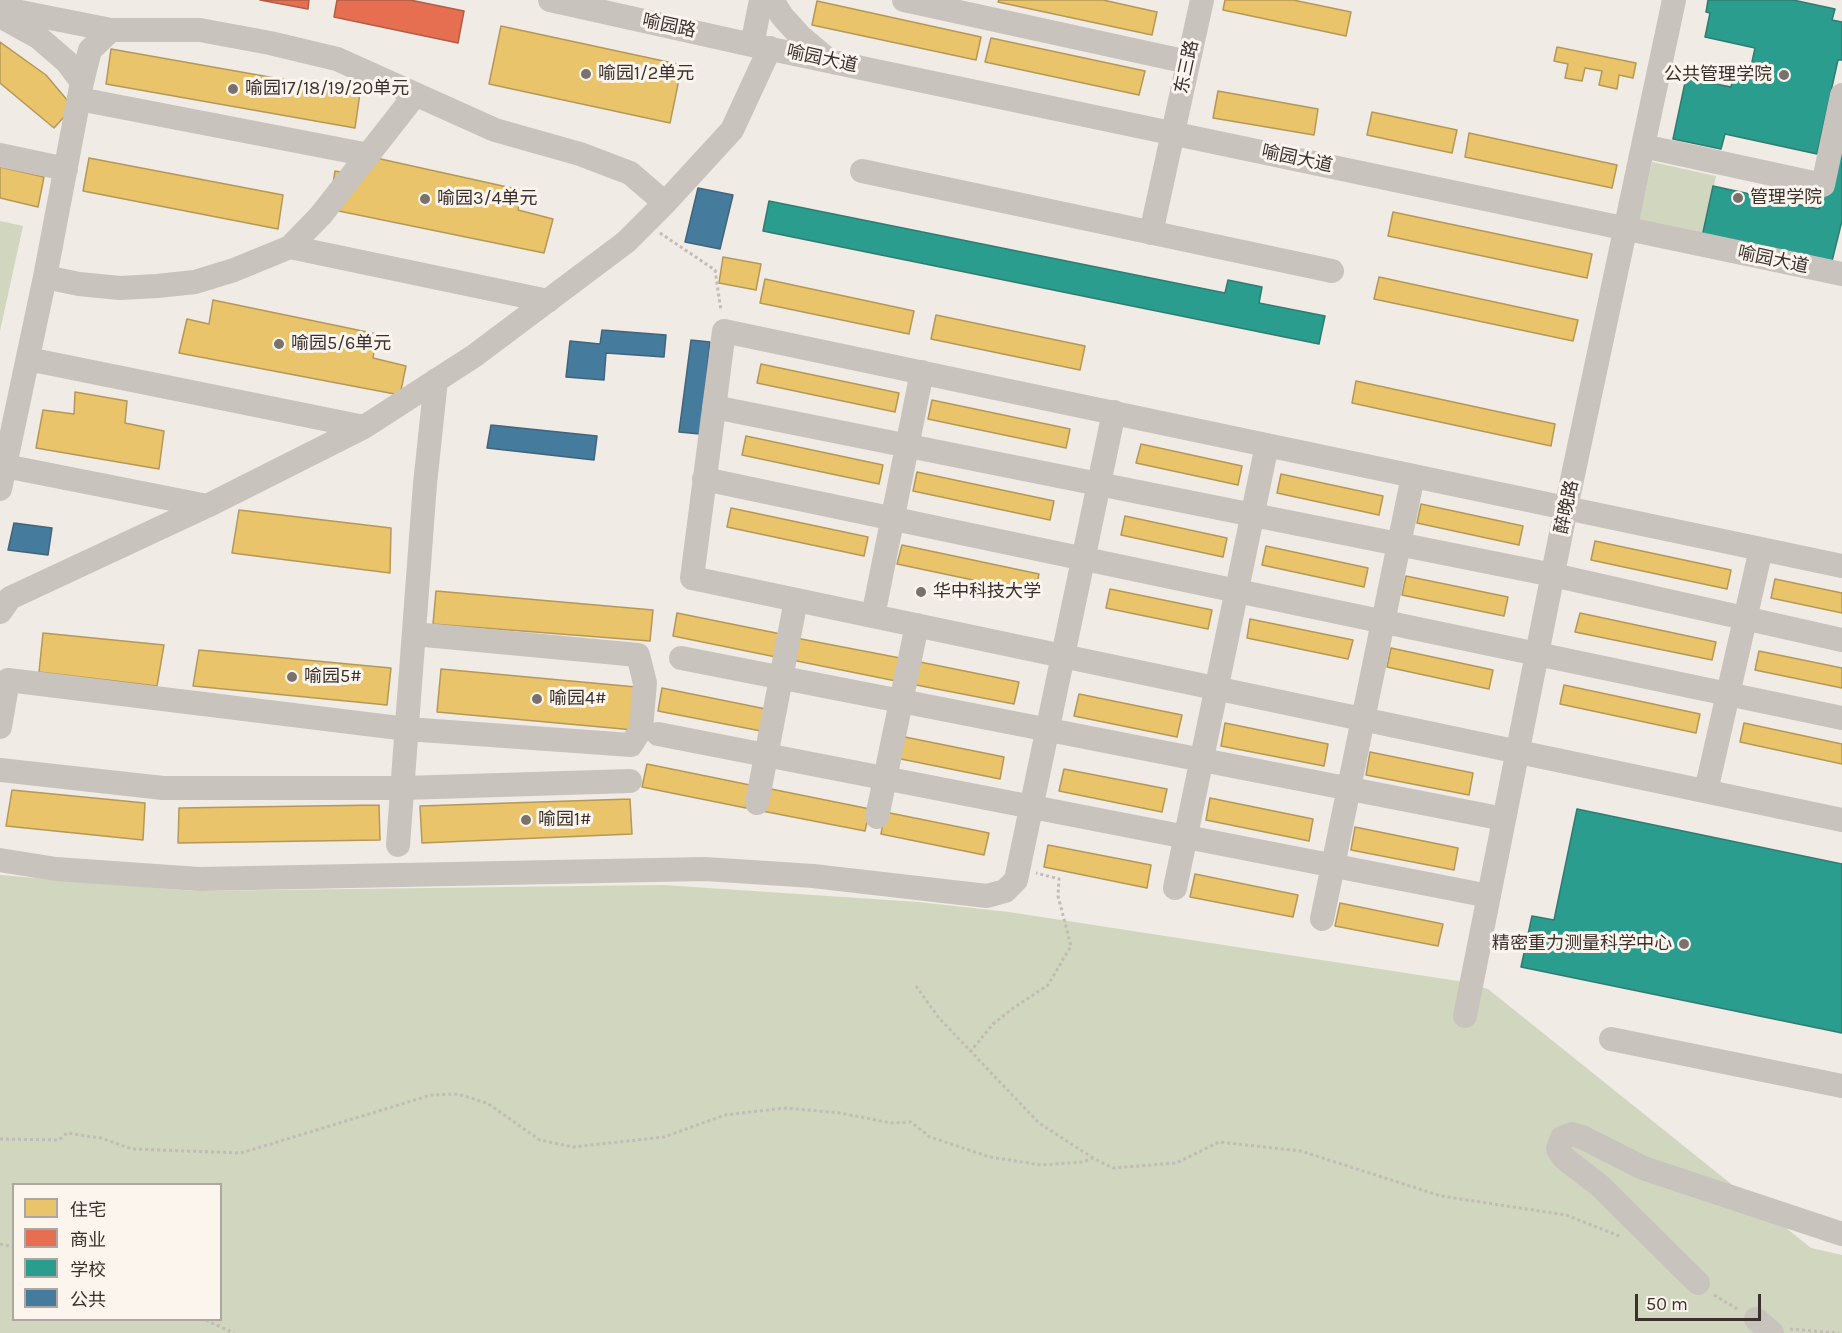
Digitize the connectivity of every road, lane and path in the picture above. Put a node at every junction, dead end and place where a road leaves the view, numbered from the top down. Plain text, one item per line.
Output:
1 (550, 0) edge
2 (761, 0) edge
3 (772, 0) edge
4 (904, 0) edge
5 (1202, 0) edge
6 (1674, 0) edge
7 (0, 8) edge
8 (0, 16) edge
9 (111, 30) junction
10 (761, 46) junction
11 (828, 60) junction
12 (1188, 62) junction
13 (81, 91) junction
14 (415, 95) junction
15 (1842, 95) edge
16 (1173, 133) junction
17 (1643, 146) junction
18 (0, 155) edge
19 (369, 155) junction
20 (66, 169) junction
21 (862, 171) dead end
22 (665, 203) junction
23 (645, 223) junction
24 (1625, 229) junction
25 (1151, 233) junction
26 (290, 247) junction
27 (1332, 271) dead end
28 (1842, 274) edge
29 (45, 278) junction
30 (548, 301) junction
31 (724, 330) junction
32 (28, 359) junction
33 (922, 372) junction
34 (436, 381) junction
35 (714, 408) junction
36 (1114, 412) junction
37 (6, 427) edge
38 (364, 427) junction
39 (1267, 445) junction
40 (907, 446) junction
41 (1413, 476) junction
42 (2, 478) edge
43 (704, 479) junction
44 (1099, 484) junction
45 (207, 506) junction
46 (1566, 508) junction
47 (1252, 515) junction
48 (893, 518) junction
49 (1399, 544) junction
50 (1761, 549) junction
51 (1083, 558) junction
52 (1842, 566) edge
53 (1553, 575) junction
54 (1236, 590) junction
55 (3, 600) edge
56 (796, 600) junction
57 (873, 616) junction
58 (1745, 618) junction
59 (1383, 621) junction
60 (917, 625) junction
61 (414, 634) junction
62 (1842, 640) edge
63 (1538, 653) junction
64 (1063, 656) junction
65 (681, 658) dead end
66 (782, 677) junction
67 (1216, 688) junction
68 (1728, 694) junction
69 (901, 701) junction
70 (1842, 718) edge
71 (1363, 719) junction
72 (0, 727) edge
73 (407, 729) junction
74 (1047, 729) junction
75 (658, 734) dead end
76 (1518, 752) junction
77 (766, 755) junction
78 (1202, 759) junction
79 (0, 770) edge
80 (885, 778) junction
81 (630, 781) dead end
82 (403, 788) junction
83 (1349, 788) junction
84 (1706, 791) junction
85 (757, 803) dead end
86 (1031, 807) junction
87 (876, 818) dead end
88 (1504, 819) junction
89 (1842, 820) edge
90 (1186, 837) junction
91 (398, 845) dead end
92 (0, 860) edge
93 (1332, 866) junction
94 (1018, 869) junction
95 (1175, 888) dead end
96 (1489, 897) junction
97 (1322, 919) dead end
98 (916, 986) dead end
99 (1466, 1016) dead end
100 (1611, 1039) dead end
101 (970, 1052) junction
102 (1842, 1086) edge
103 (0, 1139) edge
104 (1093, 1158) junction
105 (1842, 1234) edge
106 (1632, 1241) dead end
107 (1698, 1283) joint
108 (208, 1321) edge
109 (1764, 1326) edge
110 (234, 1333) edge
111 (1839, 1333) edge

1 - 10 street, 喻园路
2 - 10 street
3 - 11 street
4 - 12 street
5 - 12 street, 东三路
6 - 17 street, 醉晚路
7 - 9 street
8 - 13 street
9 - 13 street
9 - 14 street
10 - 11 street, 喻园大道
10 - 22 street
11 - 16 street, 喻园大道
12 - 16 street, 东三路
13 - 19 street
13 - 20 street
14 - 19 street
14 - 22 street
15 - 17 street
16 - 24 street, 喻园大道
16 - 25 street, 东三路
17 - 24 street, 醉晚路
18 - 20 street
19 - 26 street
20 - 29 street
21 - 25 street
22 - 23 street
23 - 30 street
23 - 31 path
24 - 28 street, 喻园大道
24 - 46 street, 醉晚路
25 - 27 street
26 - 29 street
26 - 30 street
29 - 32 street
30 - 34 street
31 - 33 street
31 - 35 street
32 - 37 street
32 - 38 street
33 - 36 street
33 - 40 street
34 - 38 street
34 - 61 street
35 - 40 street
35 - 43 street
36 - 39 street
36 - 44 street
37 - 42 street
38 - 45 street
39 - 41 street
39 - 47 street
40 - 44 street
40 - 48 street
41 - 46 street
41 - 49 street
42 - 45 street
43 - 48 street
43 - 56 street
44 - 47 street
44 - 51 street
45 - 55 street
46 - 50 street
46 - 53 street, 醉晚路
47 - 49 street
47 - 54 street
48 - 51 street
48 - 57 street
49 - 53 street
49 - 59 street
50 - 52 street
50 - 58 street
51 - 54 street
51 - 64 street
53 - 58 street
53 - 63 street, 醉晚路
54 - 59 street
54 - 67 street
56 - 57 street
56 - 66 street
57 - 60 street
58 - 62 street
58 - 68 street
59 - 63 street
59 - 71 street
60 - 64 street
60 - 69 street
61 - 73 street
61 - 73 street
63 - 68 street
63 - 76 street, 醉晚路
64 - 67 street
64 - 74 street
65 - 66 street
66 - 69 street
66 - 77 street
67 - 71 street
67 - 78 street
68 - 70 street
68 - 84 street
69 - 74 street
69 - 80 street
71 - 76 street
71 - 83 street
72 - 73 street
73 - 82 street
74 - 78 street
74 - 86 street
75 - 77 street
76 - 84 street
76 - 88 street, 醉晚路
77 - 80 street
77 - 85 street
78 - 83 street
78 - 90 street
79 - 82 street
80 - 86 street
80 - 87 street
81 - 82 street
82 - 91 street
83 - 88 street
83 - 93 street
84 - 89 street
86 - 90 street
86 - 94 street
88 - 96 street, 醉晚路
90 - 93 street
90 - 95 street
92 - 94 street
93 - 96 street
93 - 97 street
94 - 101 path
96 - 99 street, 醉晚路
98 - 101 path
100 - 102 street
101 - 104 path
103 - 104 path
104 - 106 path
105 - 107 street
107 - 109 path
108 - 110 path
109 - 111 path

